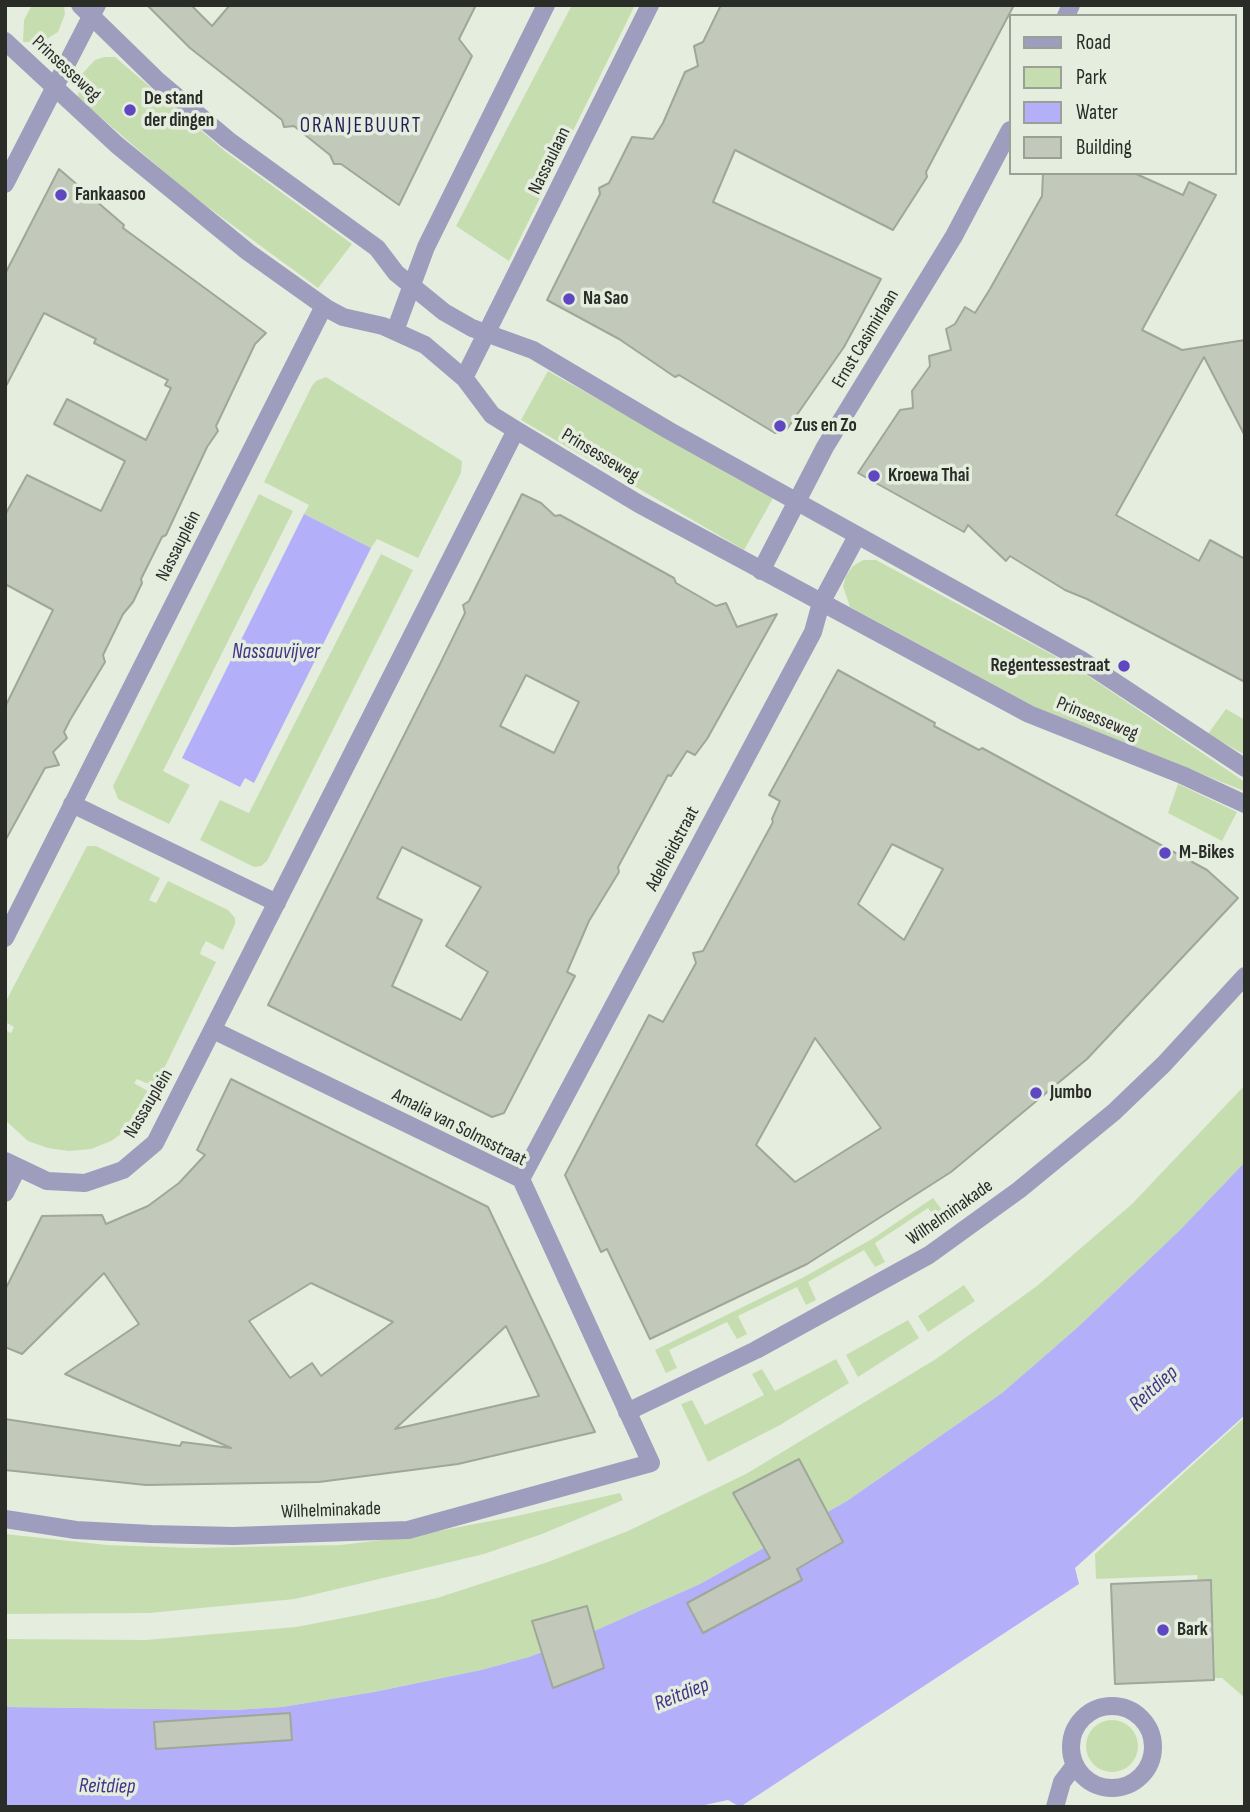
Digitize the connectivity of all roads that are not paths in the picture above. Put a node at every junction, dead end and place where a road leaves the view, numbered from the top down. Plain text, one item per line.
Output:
1 (546, 5) edge
2 (650, 5) edge
3 (89, 9) edge
4 (5, 41) edge
5 (54, 89) junction
6 (1009, 132) edge
7 (5, 184) edge
8 (412, 287) junction
9 (324, 306) junction
10 (395, 331) junction
11 (487, 334) junction
12 (464, 378) junction
13 (516, 430) junction
14 (796, 502) junction
15 (858, 536) junction
16 (761, 571) junction
17 (821, 603) junction
18 (1245, 768) edge
19 (72, 804) junction
20 (1245, 804) edge
21 (277, 903) junction
22 (11, 914) edge
23 (5, 938) edge
24 (1245, 976) edge
25 (214, 1030) junction
26 (11, 1165) edge
27 (521, 1179) junction
28 (5, 1193) edge
29 (627, 1412) junction
30 (651, 1463) joint
31 (5, 1519) edge
32 (1075, 1765) junction
33 (1055, 1807) edge

1 - 8 street
2 - 11 street, Nassaulaan
3 - 5 street
3 - 8 street, Prinsesseweg
4 - 5 street, Prinsesseweg
5 - 7 street
5 - 9 street, Prinsesseweg
6 - 14 street, Ernst Casimirlaan
8 - 10 street
8 - 11 street, Prinsesseweg
9 - 10 street, Prinsesseweg
9 - 19 street, Nassauplein
10 - 12 street, Prinsesseweg
11 - 12 street, Nassaulaan
11 - 14 street, Prinsesseweg
12 - 13 street, Prinsesseweg
13 - 16 street, Prinsesseweg
13 - 21 street, Nassauplein
14 - 15 street, Prinsesseweg
14 - 16 street, Ernst Casimirlaan
15 - 17 street, Adelheidstraat
15 - 18 street, Prinsesseweg
16 - 17 street, Prinsesseweg
17 - 20 street, Prinsesseweg
17 - 27 street, Adelheidstraat
19 - 21 street
19 - 22 street, Nassauplein
21 - 25 street, Nassauplein
22 - 23 street, Nassauplein
24 - 29 street, Wilhelminakade
25 - 26 street, Nassauplein
25 - 27 street, Amalia van Solmsstraat
26 - 28 street
27 - 29 street, Amalia van Solmsstraat
29 - 30 street, Amalia van Solmsstraat
30 - 31 street, Wilhelminakade
32 - 32 street
32 - 33 street

